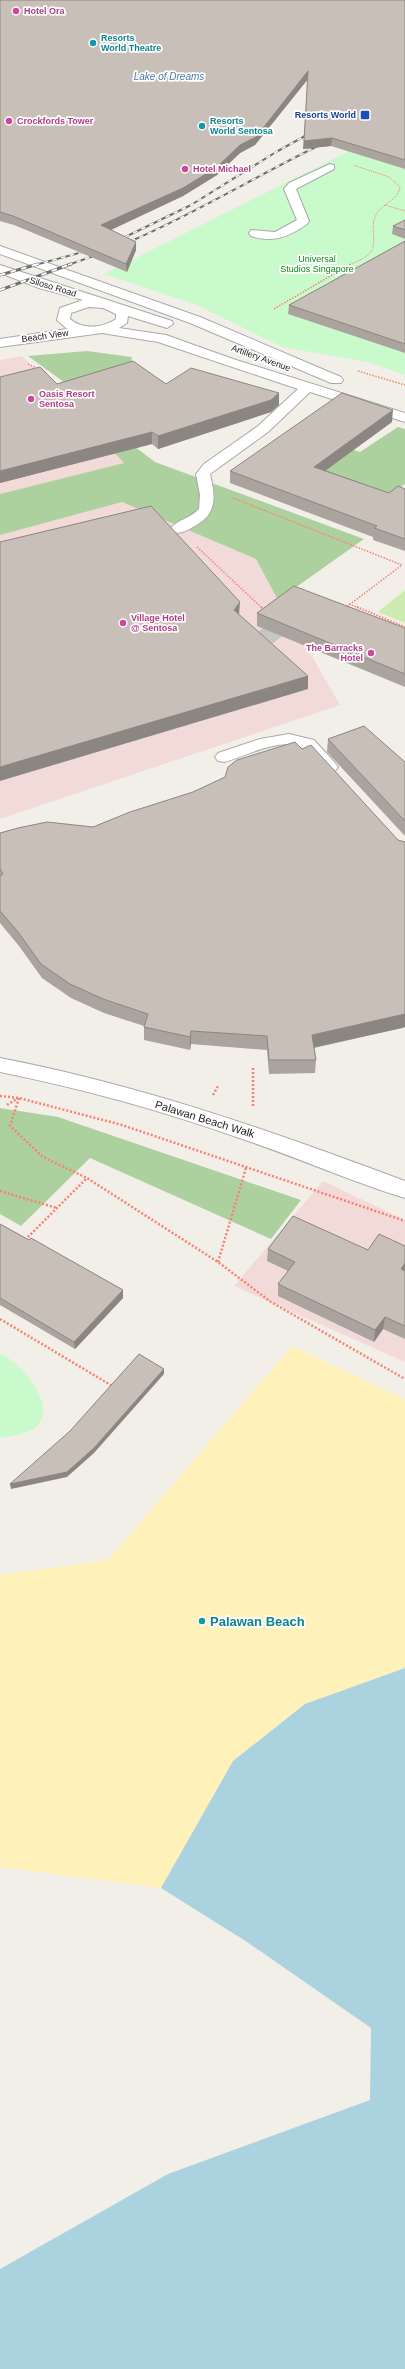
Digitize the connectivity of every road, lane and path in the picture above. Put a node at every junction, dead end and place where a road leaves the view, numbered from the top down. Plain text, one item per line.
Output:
1 (348, 163) dead end
2 (330, 167) dead end
3 (385, 205) junction
4 (405, 210) edge
5 (255, 233) dead end
6 (0, 250) edge
7 (0, 269) edge
8 (0, 282) edge
9 (43, 298) dead end
10 (112, 306) junction
11 (274, 309) dead end
12 (62, 312) junction
13 (97, 329) junction
14 (0, 337) edge
15 (0, 343) edge
16 (34, 365) dead end
17 (40, 370) edge
18 (336, 380) junction
19 (350, 384) dead end
20 (308, 387) junction
21 (405, 418) edge
22 (206, 487) junction
23 (178, 529) joint
24 (402, 565) junction
25 (405, 566) edge
26 (349, 604) junction
27 (267, 612) edge
28 (339, 612) edge
29 (405, 627) edge
30 (224, 757) dead end
31 (340, 779) edge
32 (0, 1065) edge
33 (253, 1068) dead end
34 (0, 1096) edge
35 (19, 1098) junction
36 (253, 1111) dead end
37 (246, 1168) junction
38 (87, 1178) junction
39 (405, 1190) edge
40 (0, 1191) edge
41 (57, 1208) junction
42 (405, 1222) edge
43 (23, 1242) edge
44 (218, 1262) junction
45 (0, 1319) edge
46 (405, 1379) edge
47 (115, 1387) edge

1 - 3 path
2 - 5 street
3 - 4 path
3 - 11 path
6 - 18 street
7 - 10 street, Siloso Road
8 - 9 street, Siloso Road
10 - 12 street, Artillery Avenue
10 - 13 street
10 - 18 street, Artillery Avenue
12 - 13 street, Artillery Avenue
12 - 14 street, Beach View
13 - 15 street, Beach View
13 - 20 street, Artillery Avenue
16 - 17 path
18 - 19 street, Artillery Avenue
20 - 21 street, Artillery Avenue
20 - 22 street
22 - 23 street
22 - 24 path
23 - 27 path
24 - 25 path
24 - 26 path
26 - 28 path
26 - 29 path
30 - 31 street
32 - 39 street, Palawan Beach Walk
33 - 36 path
34 - 35 path
35 - 37 path
35 - 38 path
37 - 42 path
37 - 44 path
38 - 41 path
38 - 44 path
40 - 41 path
41 - 43 path
44 - 46 path
45 - 47 path

